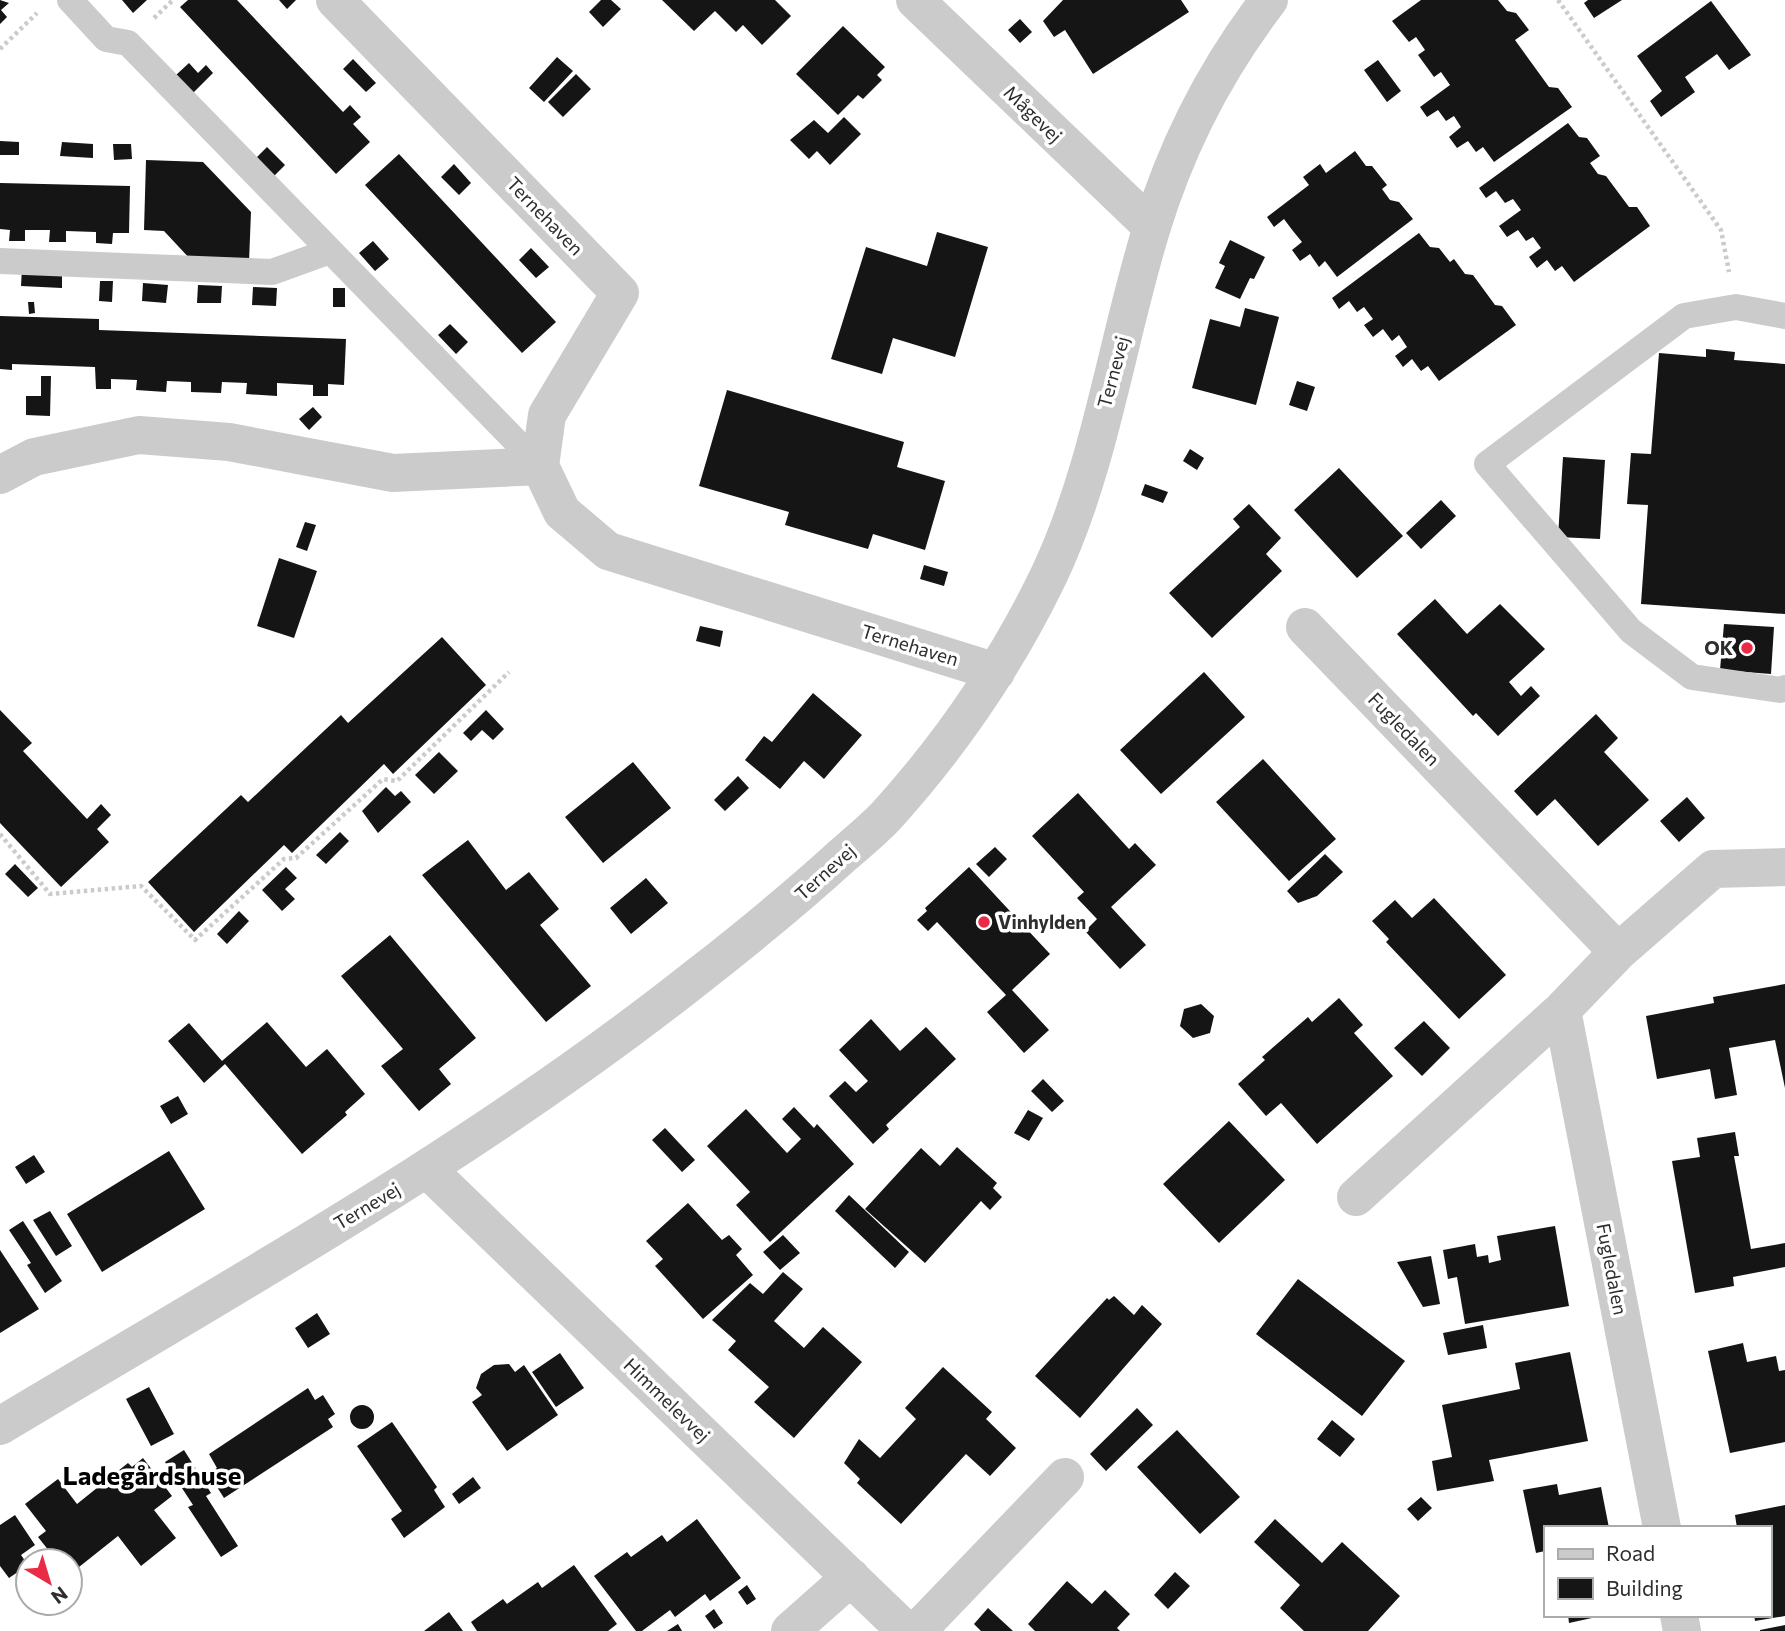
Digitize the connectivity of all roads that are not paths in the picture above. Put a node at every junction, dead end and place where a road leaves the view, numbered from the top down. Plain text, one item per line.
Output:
1 (70, 0) edge
2 (335, 0) edge
3 (915, 0) edge
4 (1269, 0) edge
5 (1152, 227) junction
6 (330, 250) junction
7 (0, 261) edge
8 (1785, 316) edge
9 (540, 466) junction
10 (0, 475) edge
11 (1305, 627) dead end
12 (996, 672) junction
13 (1785, 688) edge
14 (1785, 867) edge
15 (1618, 952) junction
16 (1562, 1010) junction
17 (428, 1170) junction
18 (1356, 1197) dead end
19 (0, 1426) edge
20 (1065, 1477) dead end
21 (1662, 1526) edge
22 (851, 1577) junction
23 (790, 1631) edge
24 (906, 1631) edge
25 (918, 1631) edge

1 - 6 lane, Ternehaven
2 - 9 street, Ternehaven
3 - 5 street, Mågevej
4 - 5 street, Ternevej
5 - 12 street, Ternevej
6 - 7 lane
6 - 9 lane, Ternehaven
8 - 13 lane
9 - 10 street
9 - 12 street, Ternehaven
11 - 15 street, Fugledalen
12 - 17 street, Ternevej
14 - 15 street
15 - 16 street
16 - 18 street
16 - 21 street, Fugledalen
17 - 19 street, Ternevej
17 - 22 street, Himmelevvej
20 - 25 street
22 - 23 street
22 - 24 street, Himmelevvej

